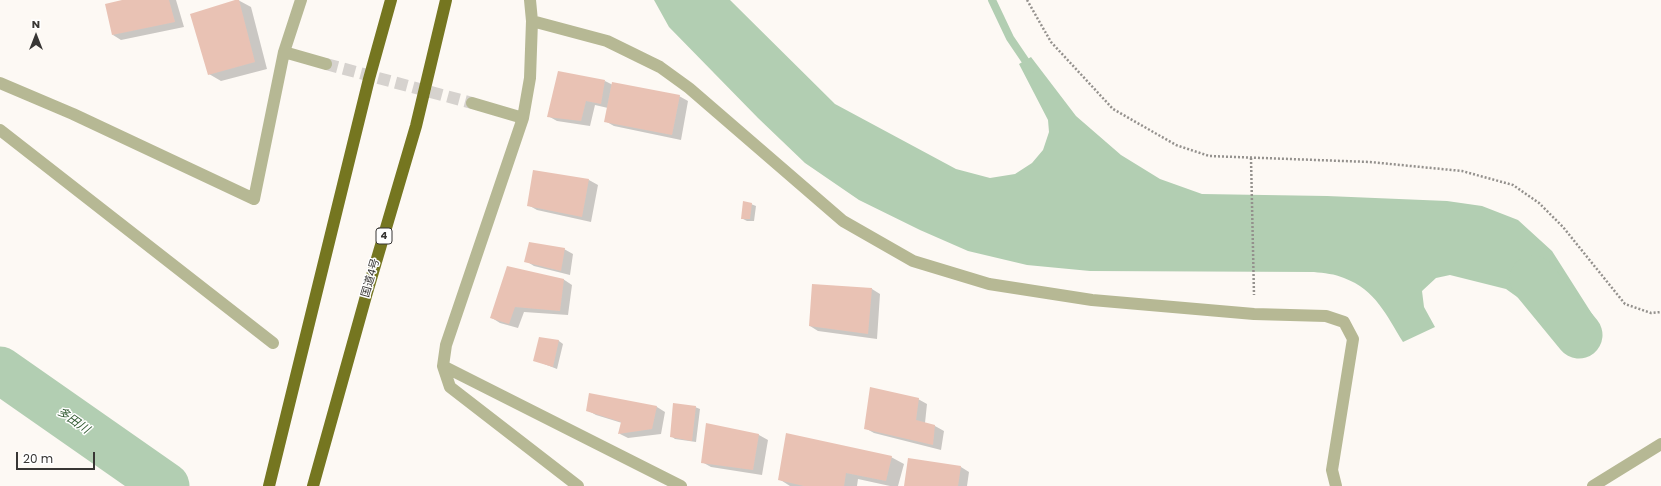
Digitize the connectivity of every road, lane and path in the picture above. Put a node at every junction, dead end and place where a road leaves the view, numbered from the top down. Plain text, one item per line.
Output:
1 (301, 0) edge
2 (391, 0) edge
3 (446, 0) edge
4 (530, 0) edge
5 (1027, 0) edge
6 (532, 21) junction
7 (284, 52) junction
8 (326, 64) tunnel mouth
9 (0, 83) edge
10 (472, 103) tunnel mouth
11 (523, 118) junction
12 (0, 130) edge
13 (1251, 158) junction
14 (1254, 298) dead end
15 (1661, 312) edge
16 (273, 343) dead end
17 (443, 366) junction
18 (1661, 444) edge
19 (269, 486) edge
20 (313, 486) edge
21 (578, 486) edge
22 (681, 486) edge
23 (1336, 486) edge
24 (1593, 486) edge

1 - 7 street
2 - 19 highway
3 - 20 highway, 国道4号 / 4
4 - 6 street
5 - 13 path
6 - 11 street
6 - 23 street
7 - 8 street
7 - 9 street
10 - 11 street
11 - 17 street
12 - 16 street
13 - 14 path
13 - 15 path
17 - 21 street
17 - 22 street
18 - 24 street

